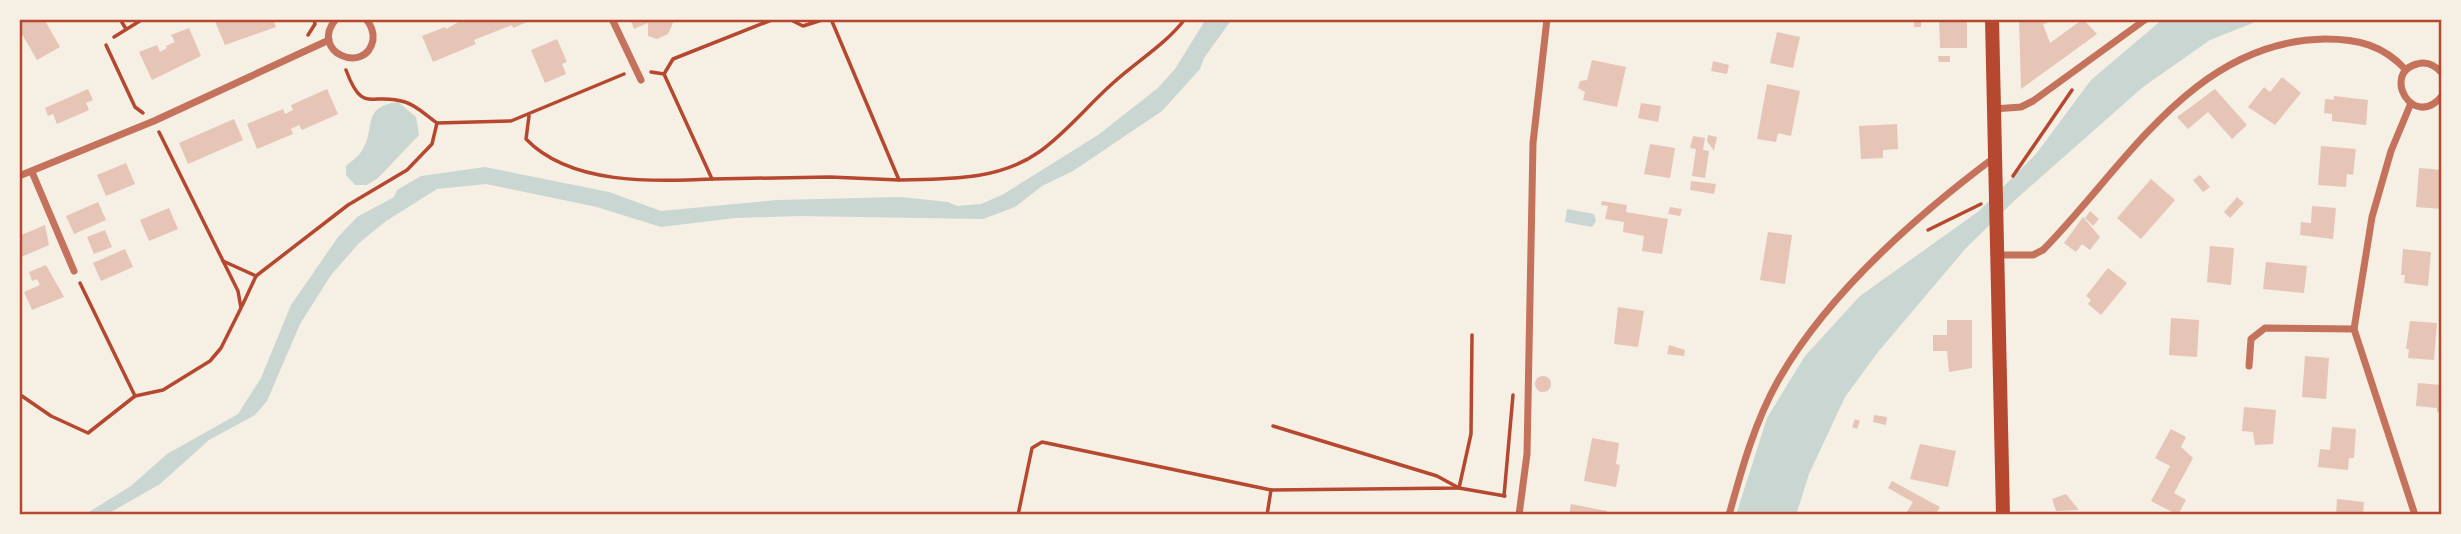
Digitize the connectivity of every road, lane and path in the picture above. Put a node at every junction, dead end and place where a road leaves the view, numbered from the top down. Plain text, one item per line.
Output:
1 (120, 19) edge
2 (144, 19) edge
3 (336, 19) edge
4 (612, 19) edge
5 (774, 19) edge
6 (789, 19) edge
7 (828, 19) edge
8 (1185, 19) edge
9 (1547, 19) edge
10 (1992, 19) edge
11 (2146, 19) edge
12 (369, 20) edge
13 (126, 30) junction
14 (114, 37) dead end
15 (329, 40) junction
16 (106, 45) dead end
17 (342, 57) junction
18 (636, 69) junction
19 (2440, 69) edge
20 (2406, 70) junction
21 (664, 74) junction
22 (641, 80) dead end
23 (2442, 98) edge
24 (2411, 103) junction
25 (1994, 109) junction
26 (529, 116) junction
27 (153, 121) junction
28 (437, 123) junction
29 (1995, 157) junction
30 (32, 172) junction
31 (19, 176) edge
32 (712, 179) junction
33 (899, 180) junction
34 (1997, 251) junction
35 (222, 260) junction
36 (74, 271) joint
37 (256, 276) junction
38 (241, 308) junction
39 (2354, 329) junction
40 (1472, 335) dead end
41 (2249, 366) dead end
42 (19, 394) edge
43 (135, 396) junction
44 (1273, 426) dead end
45 (1459, 488) junction
46 (1271, 490) junction
47 (1521, 499) junction
48 (1018, 515) edge
49 (1267, 515) edge
50 (1519, 515) edge
51 (1729, 515) edge
52 (2003, 515) edge
53 (2415, 515) edge

1 - 13 path
2 - 13 path
3 - 15 street
4 - 18 street
5 - 21 path
6 - 7 path
7 - 33 path
8 - 33 path
9 - 47 street
10 - 25 main road
11 - 25 street
12 - 17 street
13 - 14 path
15 - 17 street
15 - 27 street
16 - 27 path
17 - 28 path
18 - 21 path
18 - 22 street
18 - 26 path
19 - 20 street
20 - 24 street
20 - 34 street
21 - 32 path
23 - 24 street
24 - 39 street
25 - 29 main road
26 - 28 path
26 - 32 path
27 - 30 street
27 - 35 path
28 - 37 path
29 - 34 main road
29 - 51 street
30 - 31 street
30 - 36 street
32 - 33 path
34 - 52 main road
35 - 37 path
35 - 38 path
36 - 43 path
37 - 38 path
38 - 43 path
39 - 41 street
39 - 53 street
40 - 45 path
42 - 43 path
44 - 45 path
45 - 46 path
45 - 47 path
46 - 48 path
46 - 49 path
47 - 50 street

